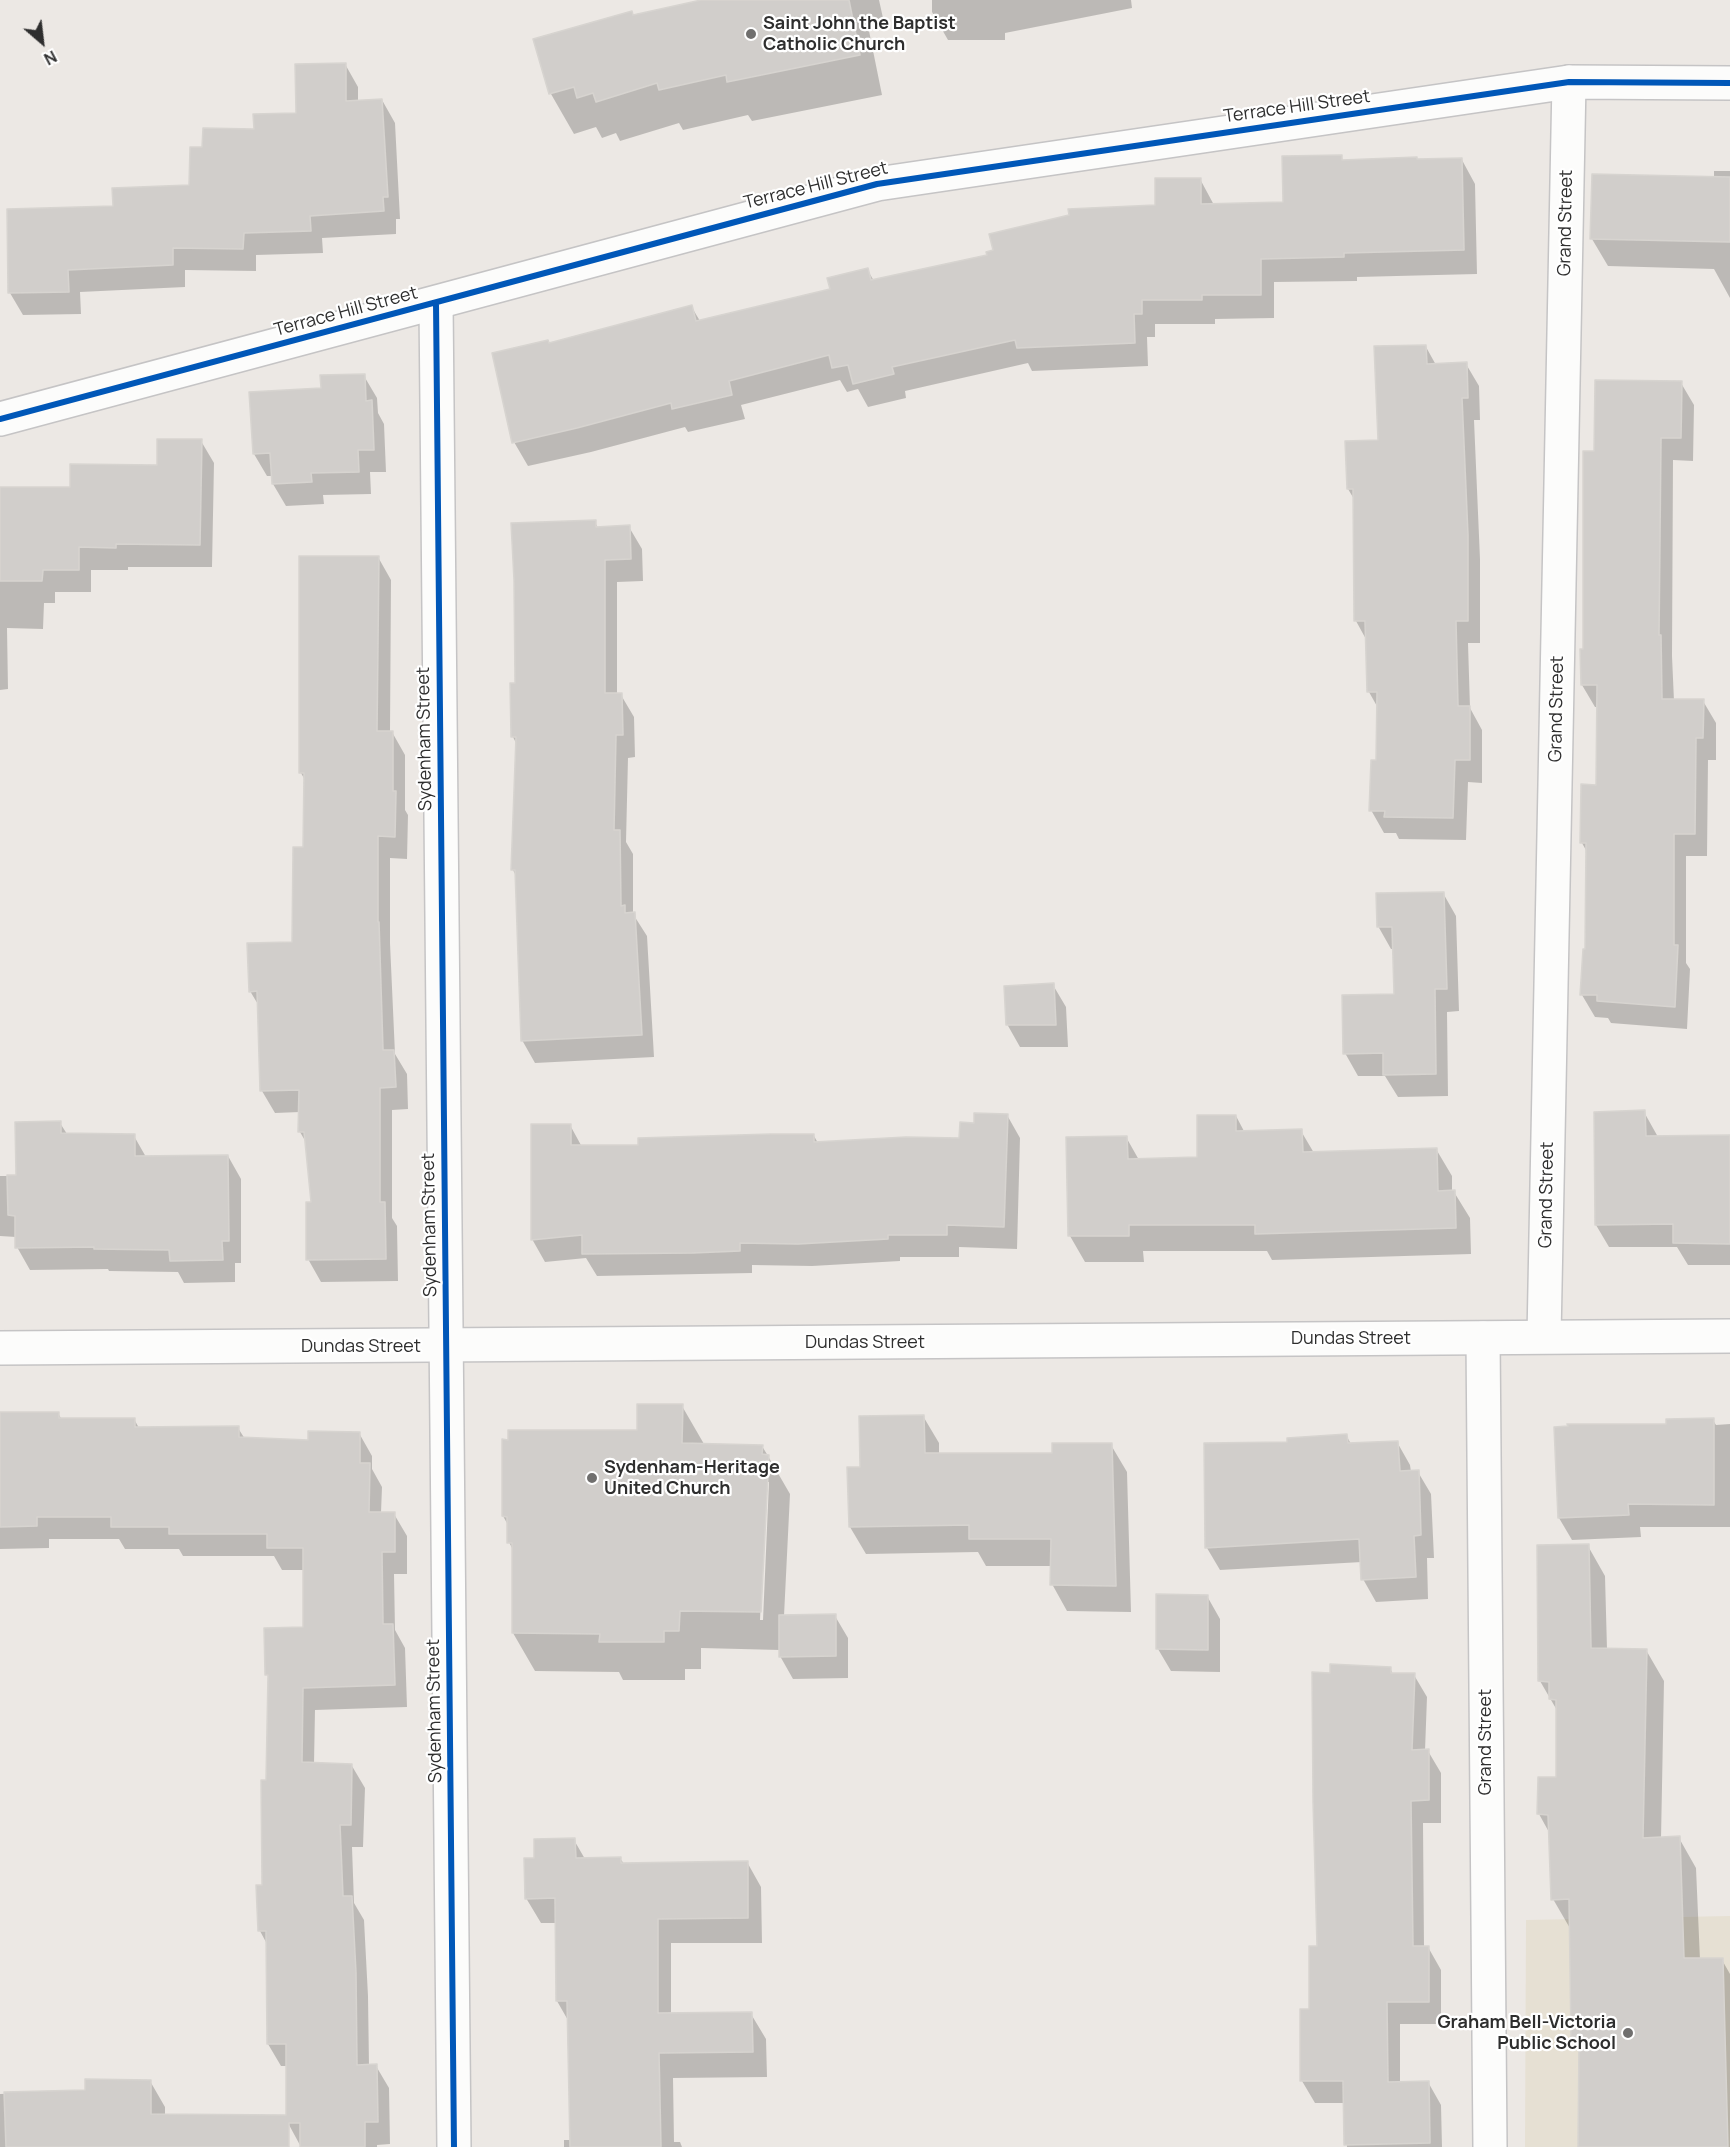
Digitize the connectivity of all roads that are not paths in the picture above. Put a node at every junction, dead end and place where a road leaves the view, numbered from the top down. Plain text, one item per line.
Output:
1 (1569, 82) junction
2 (1730, 83) edge
3 (436, 303) junction
4 (0, 419) edge
5 (1544, 1336) junction
6 (1730, 1336) edge
7 (1483, 1338) junction
8 (447, 1346) junction
9 (0, 1348) edge
10 (454, 2147) edge
11 (1490, 2147) edge

1 - 2 street, Terrace Hill Street
1 - 3 street, Terrace Hill Street
1 - 5 street, Grand Street
3 - 4 street, Terrace Hill Street
3 - 8 street, Sydenham Street
5 - 6 street, Dundas Street
5 - 7 street, Dundas Street
7 - 8 street, Dundas Street
7 - 11 street, Grand Street
8 - 9 street, Dundas Street
8 - 10 street, Sydenham Street

